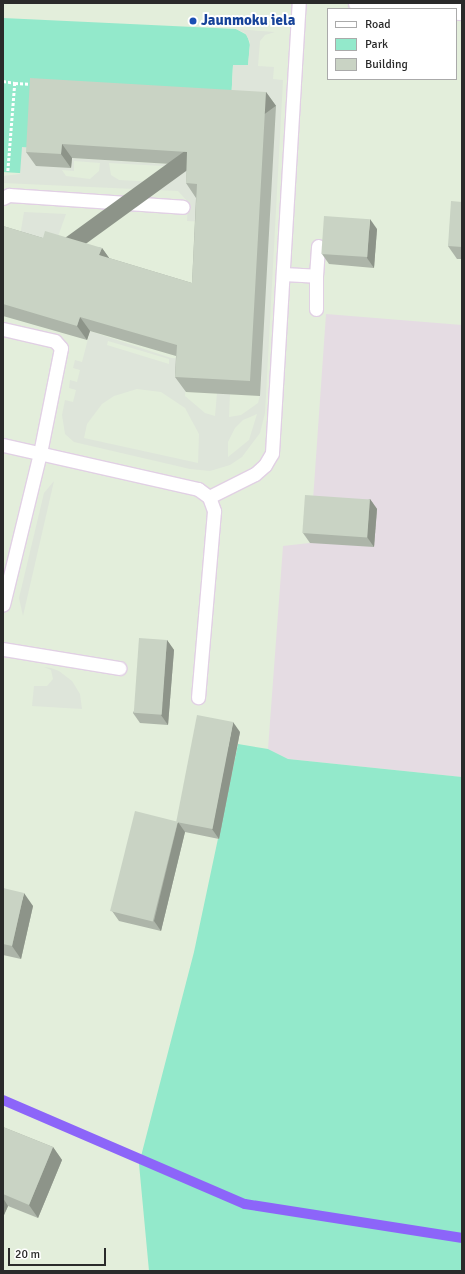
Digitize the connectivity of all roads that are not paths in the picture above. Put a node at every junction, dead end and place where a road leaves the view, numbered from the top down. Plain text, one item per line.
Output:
1 (299, 3) edge
2 (360, 3) edge
3 (445, 8) edge
4 (3, 198) edge
5 (183, 207) dead end
6 (318, 246) dead end
7 (283, 274) junction
8 (316, 276) junction
9 (316, 309) dead end
10 (3, 329) edge
11 (3, 445) edge
12 (40, 454) junction
13 (209, 497) junction
14 (3, 605) edge
15 (3, 649) edge
16 (119, 668) dead end
17 (198, 697) dead end

1 - 7 lane
2 - 3 street
4 - 5 lane
6 - 8 lane
7 - 8 lane
7 - 13 lane
8 - 9 lane
10 - 12 lane
11 - 12 lane
12 - 13 lane
12 - 14 lane
13 - 17 lane
15 - 16 lane

